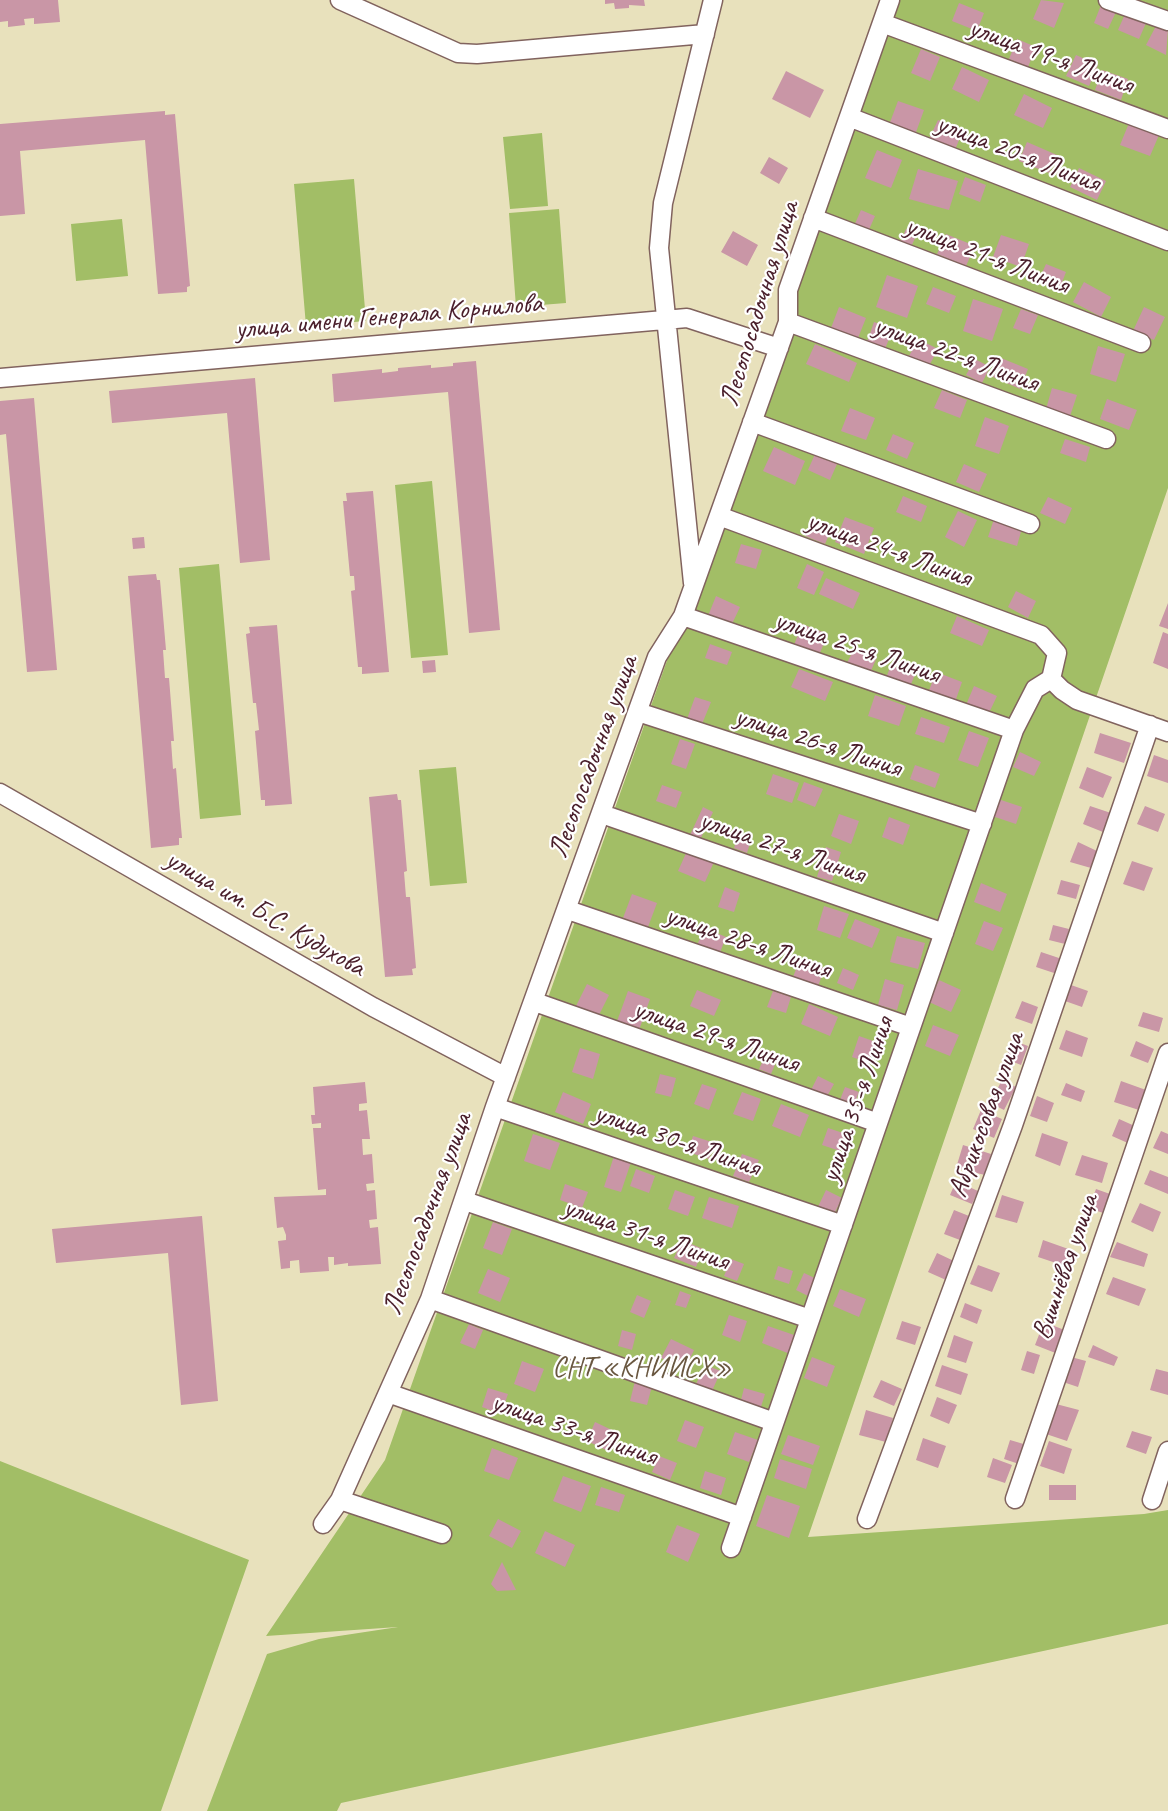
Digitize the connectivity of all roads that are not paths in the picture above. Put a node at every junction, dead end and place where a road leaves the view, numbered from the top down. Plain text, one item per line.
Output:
1 (340, 0) edge
2 (714, 0) edge
3 (890, 0) edge
4 (1108, 0) edge
5 (1168, 21) edge
6 (882, 23) junction
7 (705, 34) junction
8 (849, 117) junction
9 (1168, 129) edge
10 (813, 218) junction
11 (1168, 241) edge
12 (666, 320) junction
13 (788, 322) junction
14 (1141, 343) dead end
15 (779, 348) junction
16 (0, 378) edge
17 (752, 422) junction
18 (1106, 439) dead end
19 (719, 516) junction
20 (1030, 524) dead end
21 (693, 588) junction
22 (683, 616) junction
23 (1051, 679) junction
24 (638, 712) junction
25 (1150, 725) junction
26 (1014, 730) junction
27 (1168, 732) edge
28 (0, 793) edge
29 (602, 814) junction
30 (982, 824) junction
31 (568, 910) junction
32 (944, 933) junction
33 (535, 1002) junction
34 (911, 1027) junction
35 (1168, 1053) edge
36 (506, 1077) junction
37 (495, 1107) junction
38 (878, 1123) junction
39 (465, 1201) junction
40 (843, 1225) junction
41 (430, 1299) junction
42 (810, 1319) junction
43 (388, 1393) junction
44 (774, 1422) junction
45 (1168, 1451) edge
46 (1015, 1499) dead end
47 (340, 1500) junction
48 (1152, 1500) dead end
49 (742, 1517) junction
50 (867, 1520) dead end
51 (323, 1524) dead end
52 (442, 1534) dead end
53 (731, 1548) dead end

1 - 7 street
2 - 7 street
3 - 6 street, Лесопосадочная улица
4 - 5 street
6 - 8 street, Лесопосадочная улица
6 - 9 street, улица 19-я Линия
7 - 12 street
8 - 10 street, Лесопосадочная улица
8 - 11 street, улица 20-я Линия
10 - 13 street, Лесопосадочная улица
10 - 14 street, улица 21-я Линия
12 - 15 street, улица имени Генерала Корнилова
12 - 16 street, улица имени Генерала Корнилова
12 - 21 street
13 - 15 street, Лесопосадочная улица
13 - 18 street, улица 22-я Линия
15 - 17 street, Лесопосадочная улица
17 - 19 street, Лесопосадочная улица
17 - 20 street
19 - 21 street, Лесопосадочная улица
19 - 23 street, улица 24-я Линия
21 - 22 street, Лесопосадочная улица
22 - 24 street, Лесопосадочная улица
22 - 26 street, улица 25-я Линия
23 - 25 street
23 - 26 street, улица 35-я Линия
24 - 29 street, Лесопосадочная улица
24 - 30 street, улица 26-я Линия
25 - 27 street
25 - 50 street, Абрикосовая улица
26 - 30 street, улица 35-я Линия
28 - 36 street, улица им. Б.С. Кудухова
29 - 31 street, Лесопосадочная улица
29 - 32 street, улица 27-я Линия
30 - 32 street, улица 35-я Линия
31 - 33 street, Лесопосадочная улица
31 - 34 street, улица 28-я Линия
32 - 34 street, улица 35-я Линия
33 - 36 street, Лесопосадочная улица
33 - 38 street, улица 29-я Линия
34 - 38 street, улица 35-я Линия
35 - 46 street, Вишнёвая улица
36 - 37 street, Лесопосадочная улица
37 - 39 street, Лесопосадочная улица
37 - 40 street, улица 30-я Линия
38 - 40 street, улица 35-я Линия
39 - 41 street, Лесопосадочная улица
39 - 42 street, улица 31-я Линия
40 - 42 street, улица 35-я Линия
41 - 43 street, Лесопосадочная улица
41 - 44 street
42 - 44 street, улица 35-я Линия
43 - 47 street, Лесопосадочная улица
43 - 49 street, улица 33-я Линия
44 - 49 street, улица 35-я Линия
45 - 48 street
47 - 51 street, Лесопосадочная улица
47 - 52 street
49 - 53 street, улица 35-я Линия

